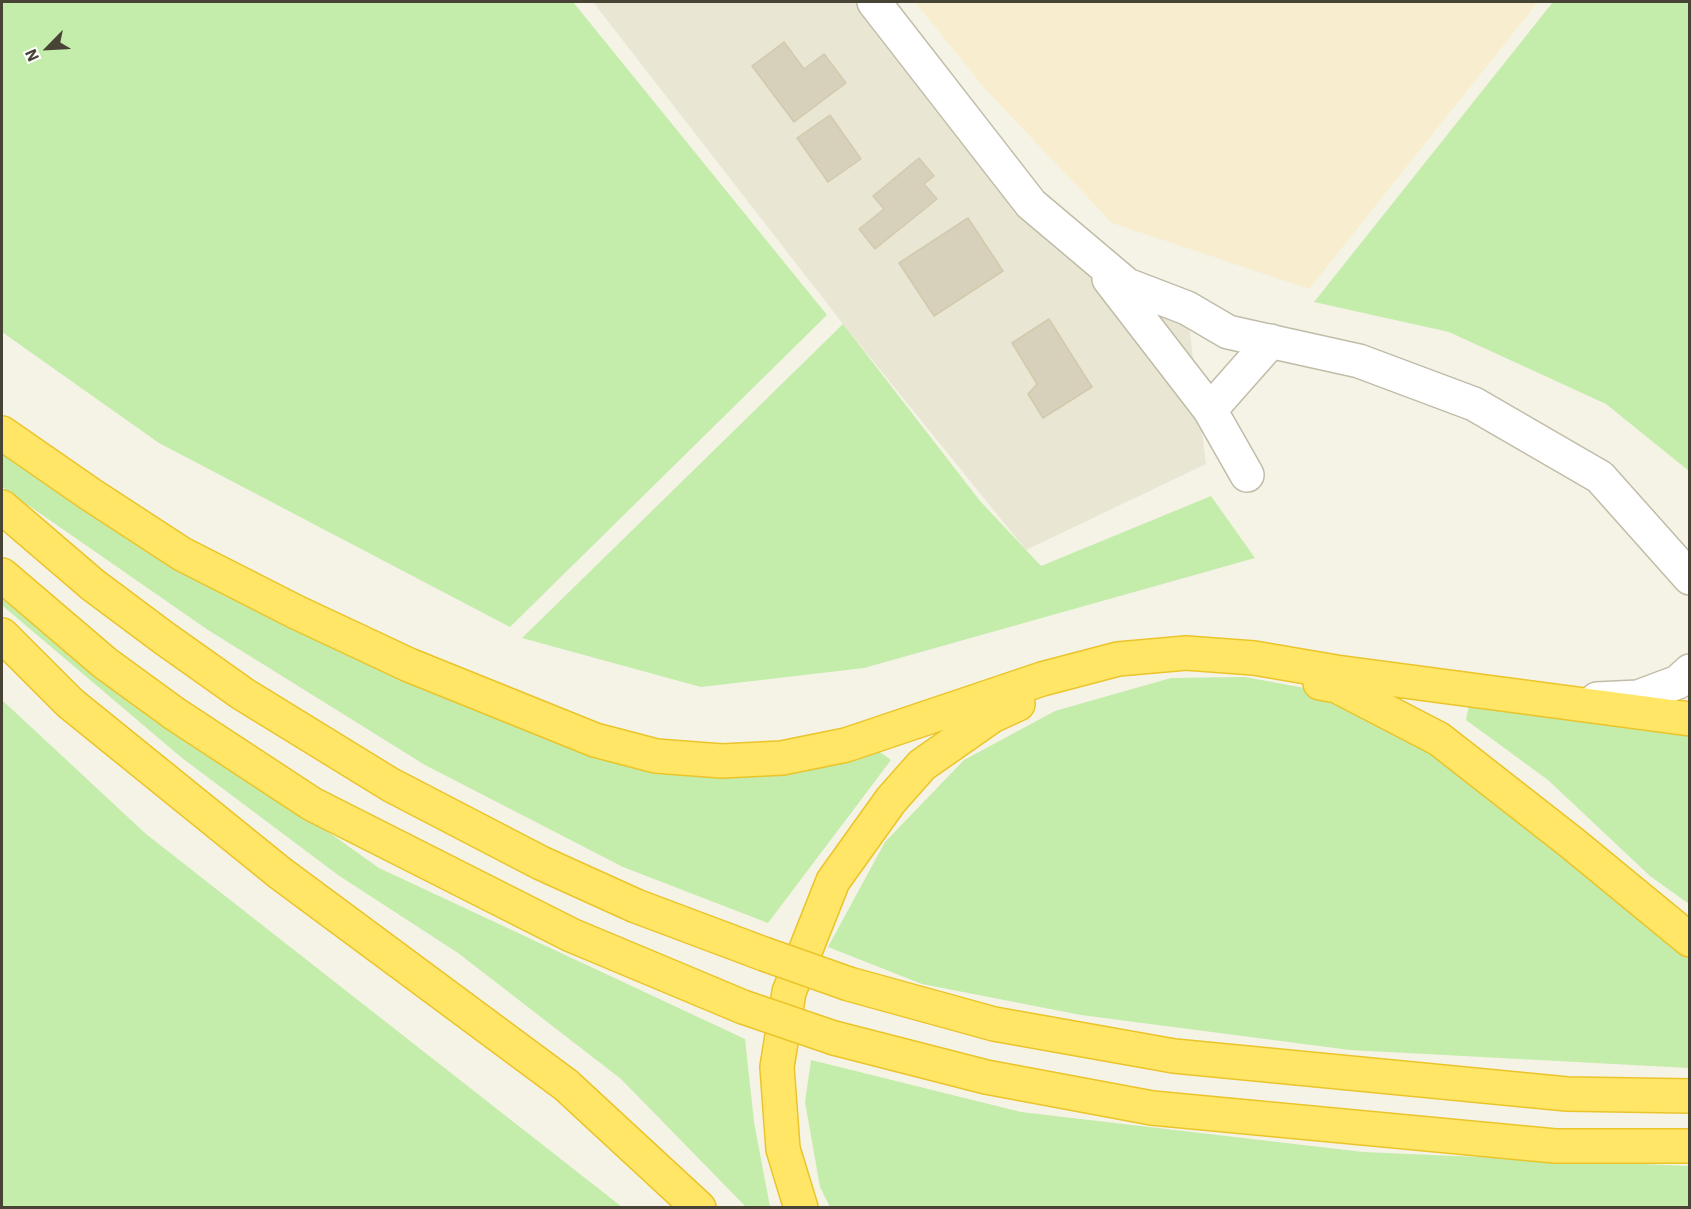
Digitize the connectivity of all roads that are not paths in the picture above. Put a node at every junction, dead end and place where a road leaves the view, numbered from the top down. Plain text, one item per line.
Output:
1 (881, 4) edge
2 (1085, 250) junction
3 (1271, 341) junction
4 (1210, 410) junction
5 (2, 433) edge
6 (1247, 475) dead end
7 (2, 507) edge
8 (1656, 543) junction
9 (2, 575) edge
10 (1689, 578) edge
11 (1689, 591) edge
12 (2, 635) edge
13 (1118, 658) junction
14 (1689, 671) edge
15 (1553, 701) junction
16 (992, 716) junction
17 (1689, 719) edge
18 (1689, 940) edge
19 (1689, 1096) edge
20 (1689, 1146) edge
21 (699, 1208) edge
22 (801, 1208) edge

1 - 2 street
2 - 3 street
2 - 4 street
3 - 4 street
3 - 8 street
4 - 6 street
5 - 13 highway
7 - 19 highway, bridge
8 - 10 street
8 - 11 street
9 - 20 highway, bridge
12 - 21 highway
13 - 15 highway
13 - 16 highway
14 - 15 street
15 - 17 highway
16 - 18 highway
16 - 22 highway

